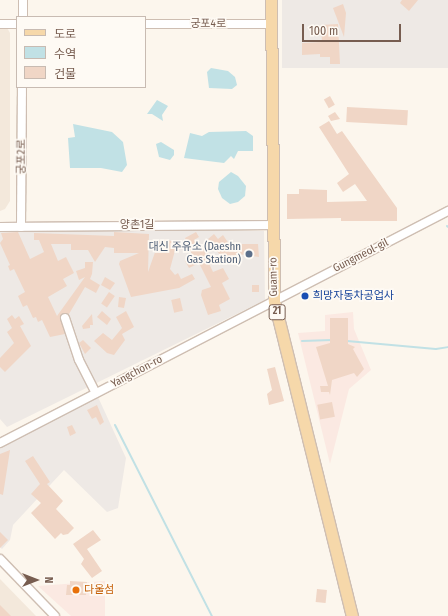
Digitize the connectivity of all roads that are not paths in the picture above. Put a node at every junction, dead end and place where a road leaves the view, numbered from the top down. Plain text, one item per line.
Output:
1 (23, 0) edge
2 (271, 0) edge
3 (23, 16) edge
4 (0, 24) edge
5 (16, 24) edge
6 (146, 24) edge
7 (271, 24) junction
8 (22, 88) edge
9 (448, 211) edge
10 (273, 225) junction
11 (0, 227) edge
12 (22, 227) junction
13 (274, 301) junction
14 (65, 318) dead end
15 (96, 394) junction
16 (0, 444) edge
17 (0, 559) edge
18 (55, 616) edge
19 (352, 616) edge

1 - 3 street
2 - 7 main road, Guam-ro / 21
4 - 5 street
6 - 7 street, 궁포4로
7 - 10 main road, Guam-ro / 21
8 - 12 street, 궁포2로
9 - 13 street, Gungmeol-gil
10 - 12 street, 양촌1길
10 - 13 main road, Guam-ro / 21
11 - 12 street, 양촌1길
13 - 15 street, Yangchon-ro
13 - 19 main road, Guam-ro / 21
14 - 15 street
15 - 16 street, Yangchon-ro
17 - 18 street

